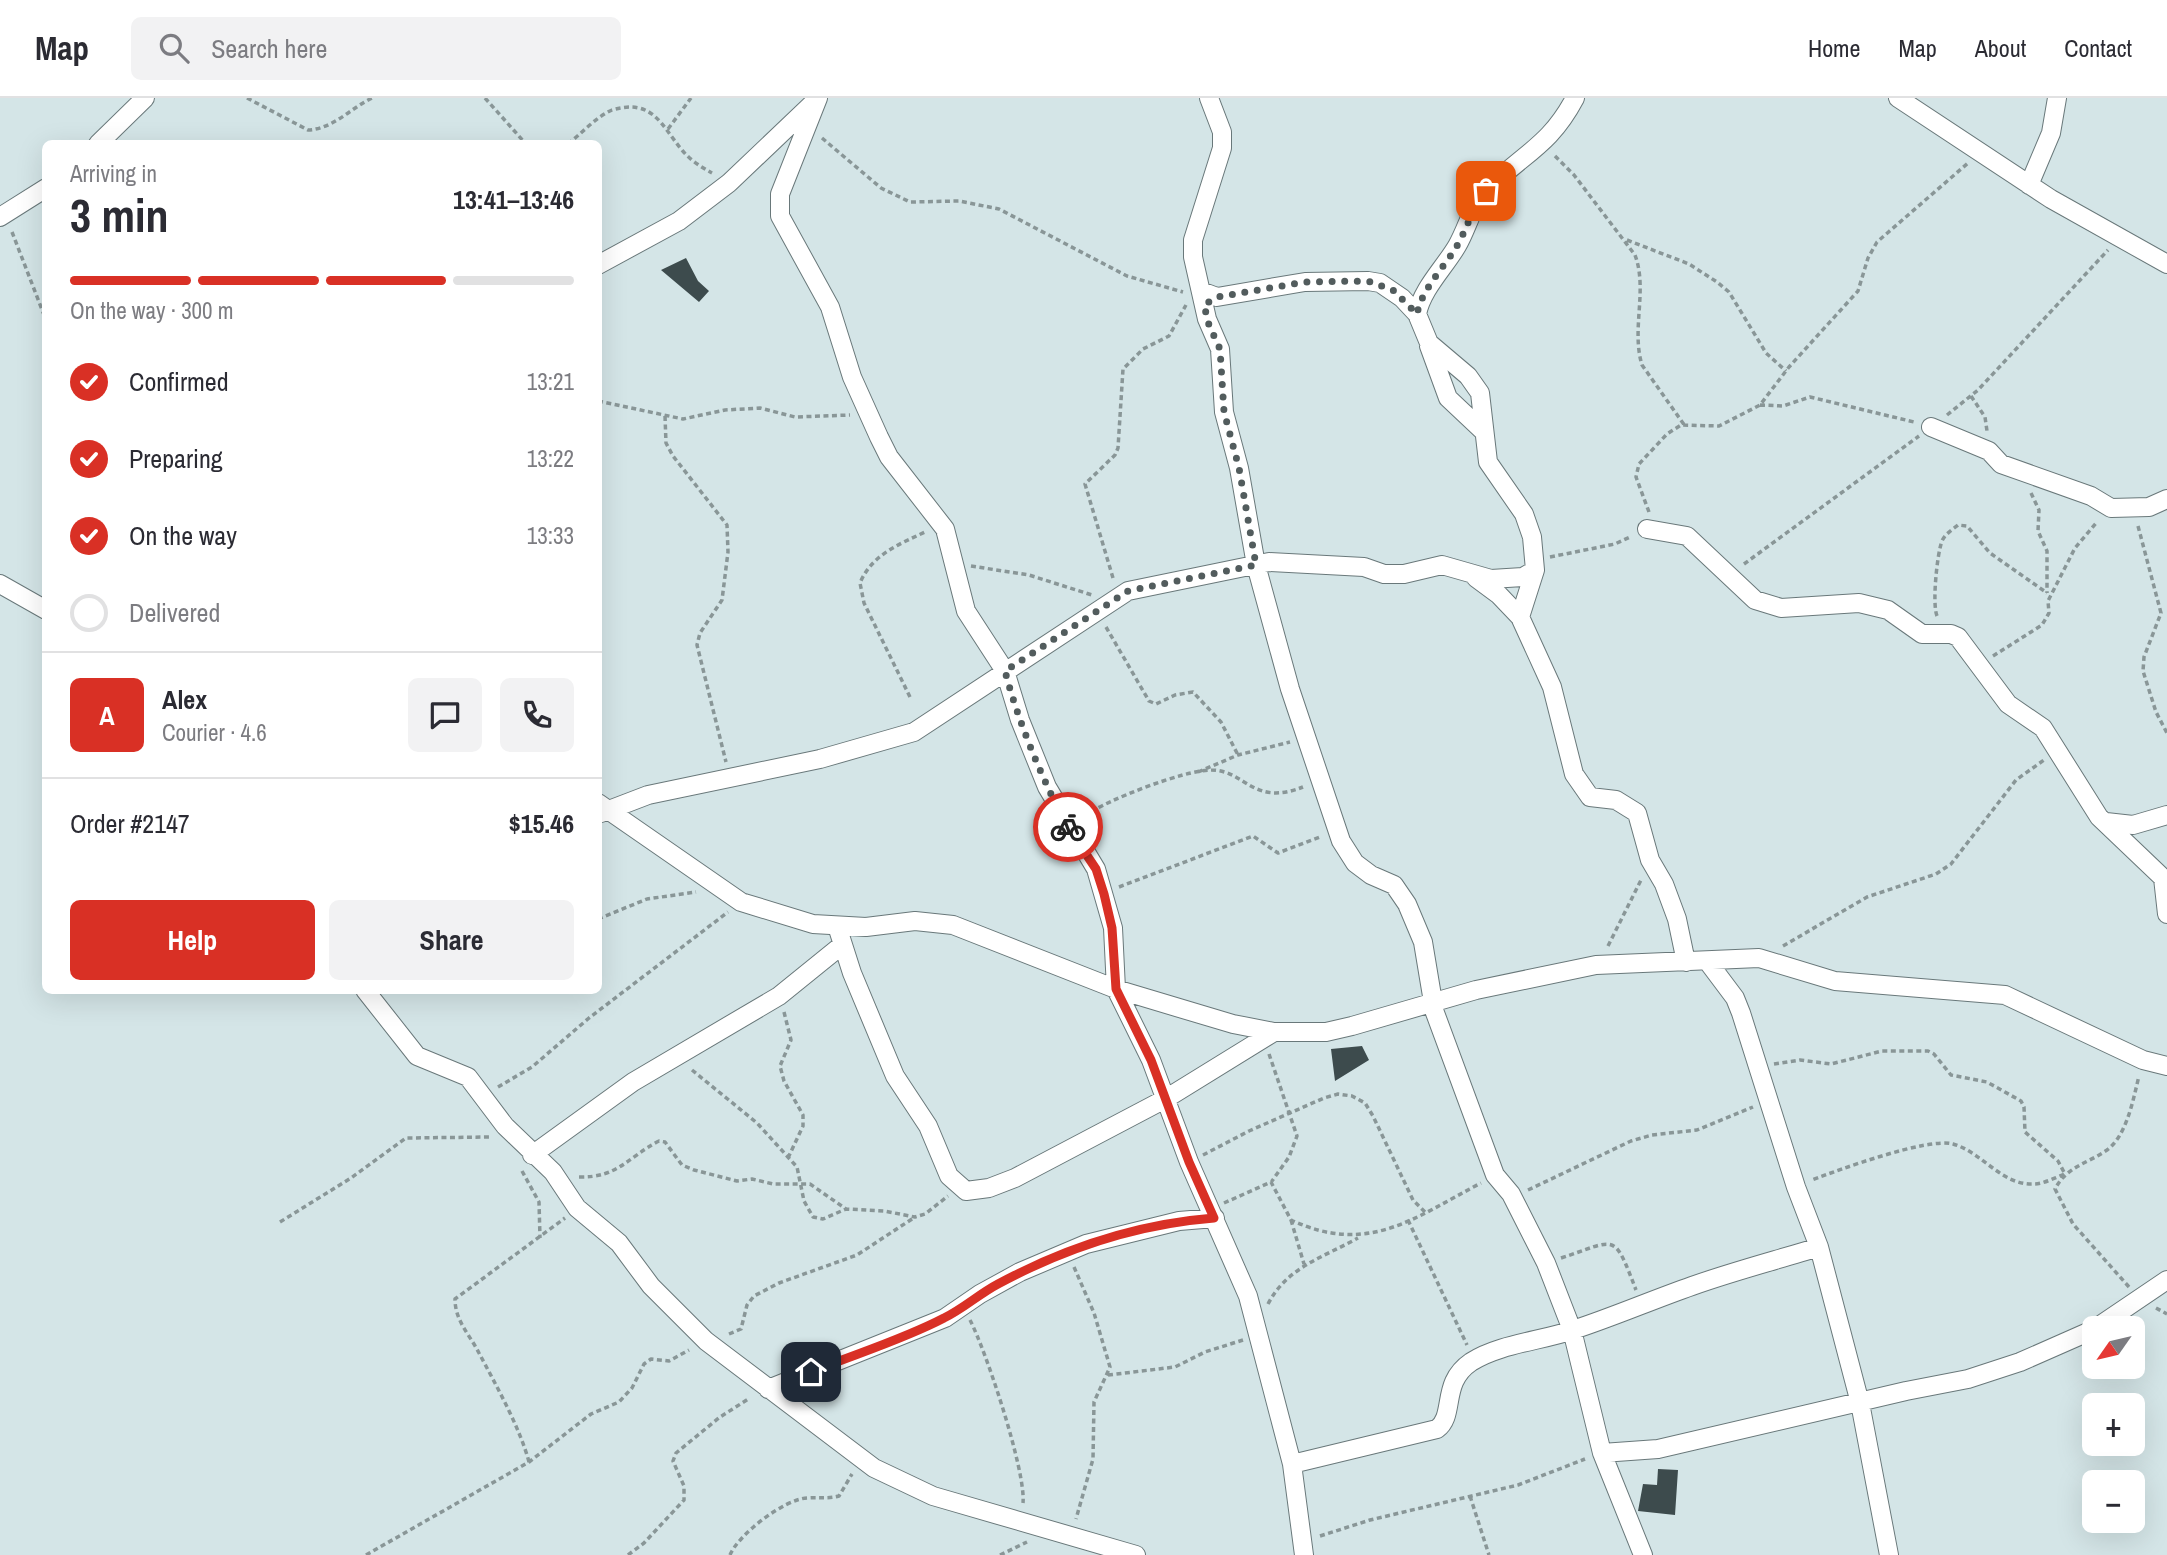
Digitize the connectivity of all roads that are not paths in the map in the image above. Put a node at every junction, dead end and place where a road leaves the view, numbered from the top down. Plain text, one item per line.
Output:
1 (145, 98) edge
2 (818, 98) edge
3 (1209, 98) edge
4 (1575, 98) edge
5 (1898, 98) edge
6 (2057, 98) edge
7 (102, 140) edge
8 (2029, 185) junction
9 (42, 191) edge
10 (3, 221) edge
11 (602, 263) edge
12 (2167, 264) edge
13 (1203, 298) junction
14 (1417, 314) junction
15 (1429, 343) junction
16 (1931, 427) road end
17 (1483, 431) junction
18 (2167, 499) edge
19 (1647, 529) road end
20 (1256, 565) junction
21 (1536, 565) junction
22 (1473, 576) junction
23 (5, 587) edge
24 (42, 596) edge
25 (42, 608) edge
26 (1520, 617) junction
27 (1005, 671) junction
28 (602, 809) edge
29 (2167, 815) edge
30 (2106, 822) junction
31 (2165, 872) edge
32 (2167, 914) edge
33 (837, 926) junction
34 (842, 945) junction
35 (1686, 962) junction
36 (1708, 962) junction
37 (1116, 989) junction
38 (368, 994) edge
39 (1432, 1002) junction
40 (1269, 1035) junction
41 (2167, 1066) edge
42 (1167, 1098) junction
43 (541, 1163) junction
44 (1212, 1213) junction
45 (1819, 1247) junction
46 (2167, 1280) edge
47 (2115, 1316) edge
48 (1572, 1330) junction
49 (2082, 1335) edge
50 (768, 1389) junction
51 (1860, 1403) junction
52 (1602, 1453) junction
53 (1292, 1464) junction
54 (1303, 1548) edge
55 (1136, 1555) edge
56 (1643, 1555) edge
57 (1889, 1555) edge

1 - 7 street
2 - 11 street
2 - 27 street
3 - 13 street
4 - 14 street
5 - 8 street
6 - 8 street
8 - 12 street
9 - 10 street
13 - 14 street
13 - 20 street
14 - 15 street
15 - 17 street
15 - 17 street
16 - 18 street
17 - 21 street
19 - 30 street
20 - 22 street
20 - 27 street
20 - 39 street
21 - 22 street
21 - 26 street
22 - 26 street
23 - 24 street
23 - 25 street
26 - 35 street
27 - 28 street
27 - 37 street
28 - 33 street
29 - 30 street
30 - 31 street
31 - 32 street
33 - 34 street
33 - 37 street
34 - 42 street
34 - 43 street
35 - 36 street
35 - 39 street
36 - 41 street
36 - 45 street
37 - 40 street
37 - 42 street
38 - 43 street
39 - 40 street
39 - 48 street
40 - 42 street
42 - 44 street
43 - 50 street
44 - 50 street
44 - 53 street
45 - 48 street
45 - 51 street
46 - 47 street
48 - 52 street
48 - 53 street
49 - 51 street
50 - 55 street
51 - 52 street
51 - 57 street
52 - 56 street
53 - 54 street

